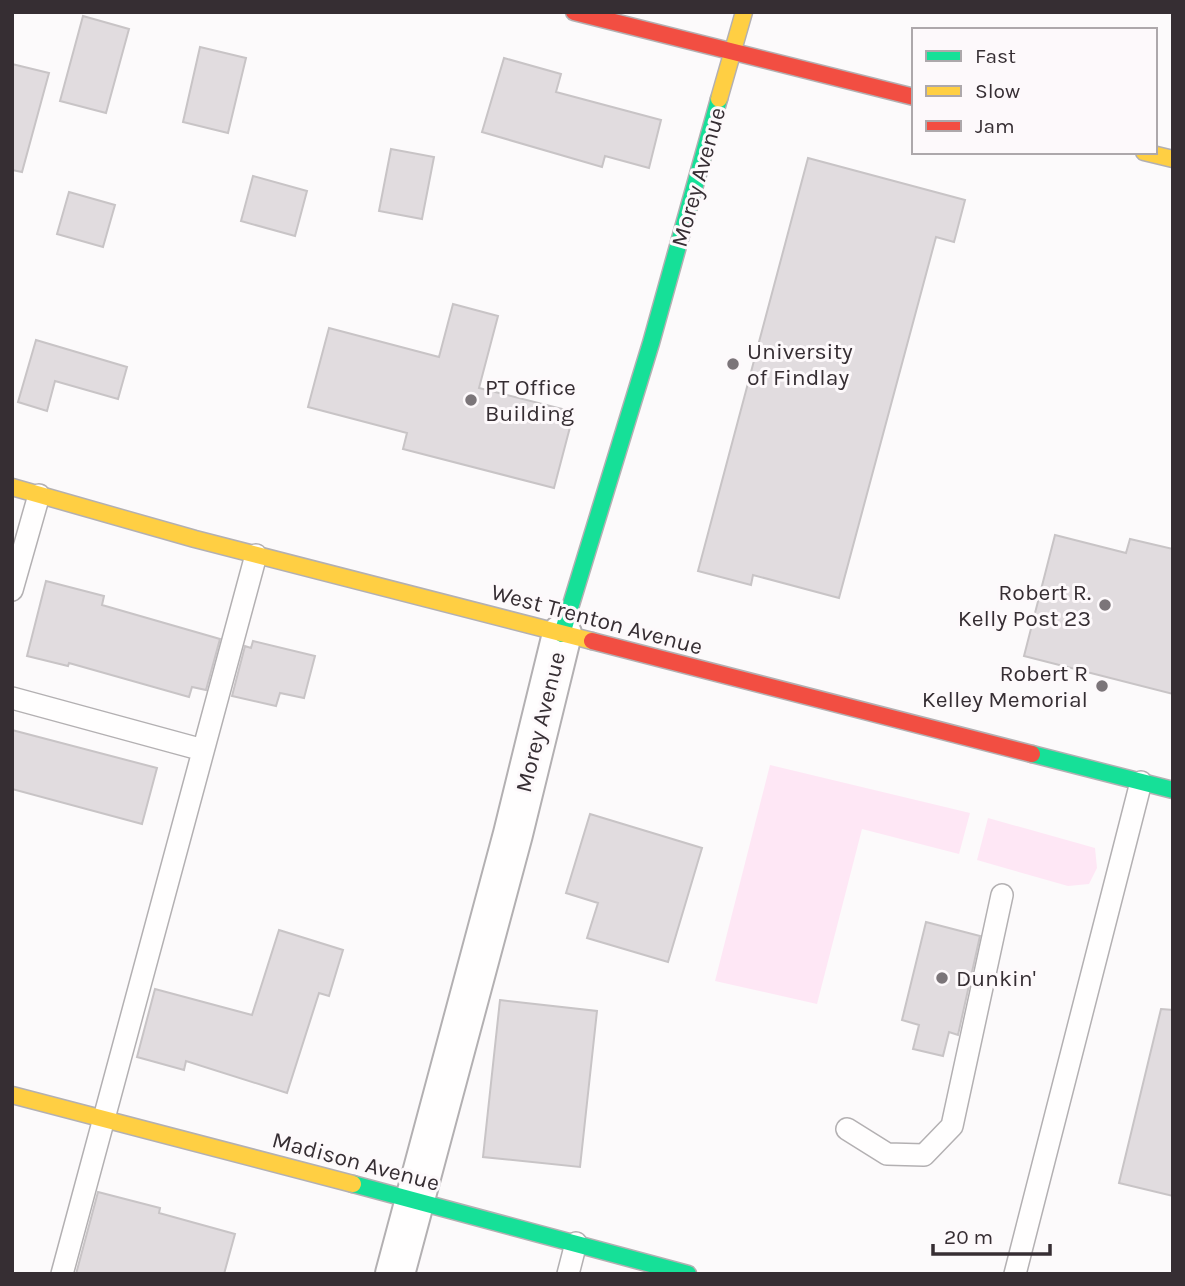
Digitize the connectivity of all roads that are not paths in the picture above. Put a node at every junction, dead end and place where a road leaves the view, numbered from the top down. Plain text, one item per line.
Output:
1 (573, 12) edge
2 (744, 12) edge
3 (732, 52) junction
4 (912, 97) edge
5 (1152, 154) edge
6 (1173, 159) edge
7 (12, 487) edge
8 (39, 495) junction
9 (256, 555) junction
10 (12, 590) edge
11 (562, 634) junction
12 (12, 698) edge
13 (202, 750) junction
14 (1141, 782) junction
15 (1173, 790) edge
16 (1002, 895) dead end
17 (12, 1095) edge
18 (104, 1118) junction
19 (847, 1129) dead end
20 (416, 1200) junction
21 (576, 1243) junction
22 (62, 1274) edge
23 (395, 1274) edge
24 (568, 1274) edge
25 (688, 1274) edge
26 (1015, 1274) edge

1 - 3 street
2 - 3 street, Morey Avenue
3 - 4 street
3 - 11 street, Morey Avenue
5 - 6 street
7 - 8 street, West Trenton Avenue
8 - 9 street, West Trenton Avenue
8 - 10 lane
9 - 11 street, West Trenton Avenue
9 - 13 lane
11 - 14 street, West Trenton Avenue
11 - 20 street, Morey Avenue
12 - 13 lane
13 - 18 lane
14 - 15 street, West Trenton Avenue
14 - 26 lane
16 - 19 lane
17 - 18 street, Madison Avenue
18 - 20 street, Madison Avenue
18 - 22 lane
20 - 21 street, Madison Avenue
20 - 23 street, Morey Avenue
21 - 24 lane
21 - 25 street, Madison Avenue

